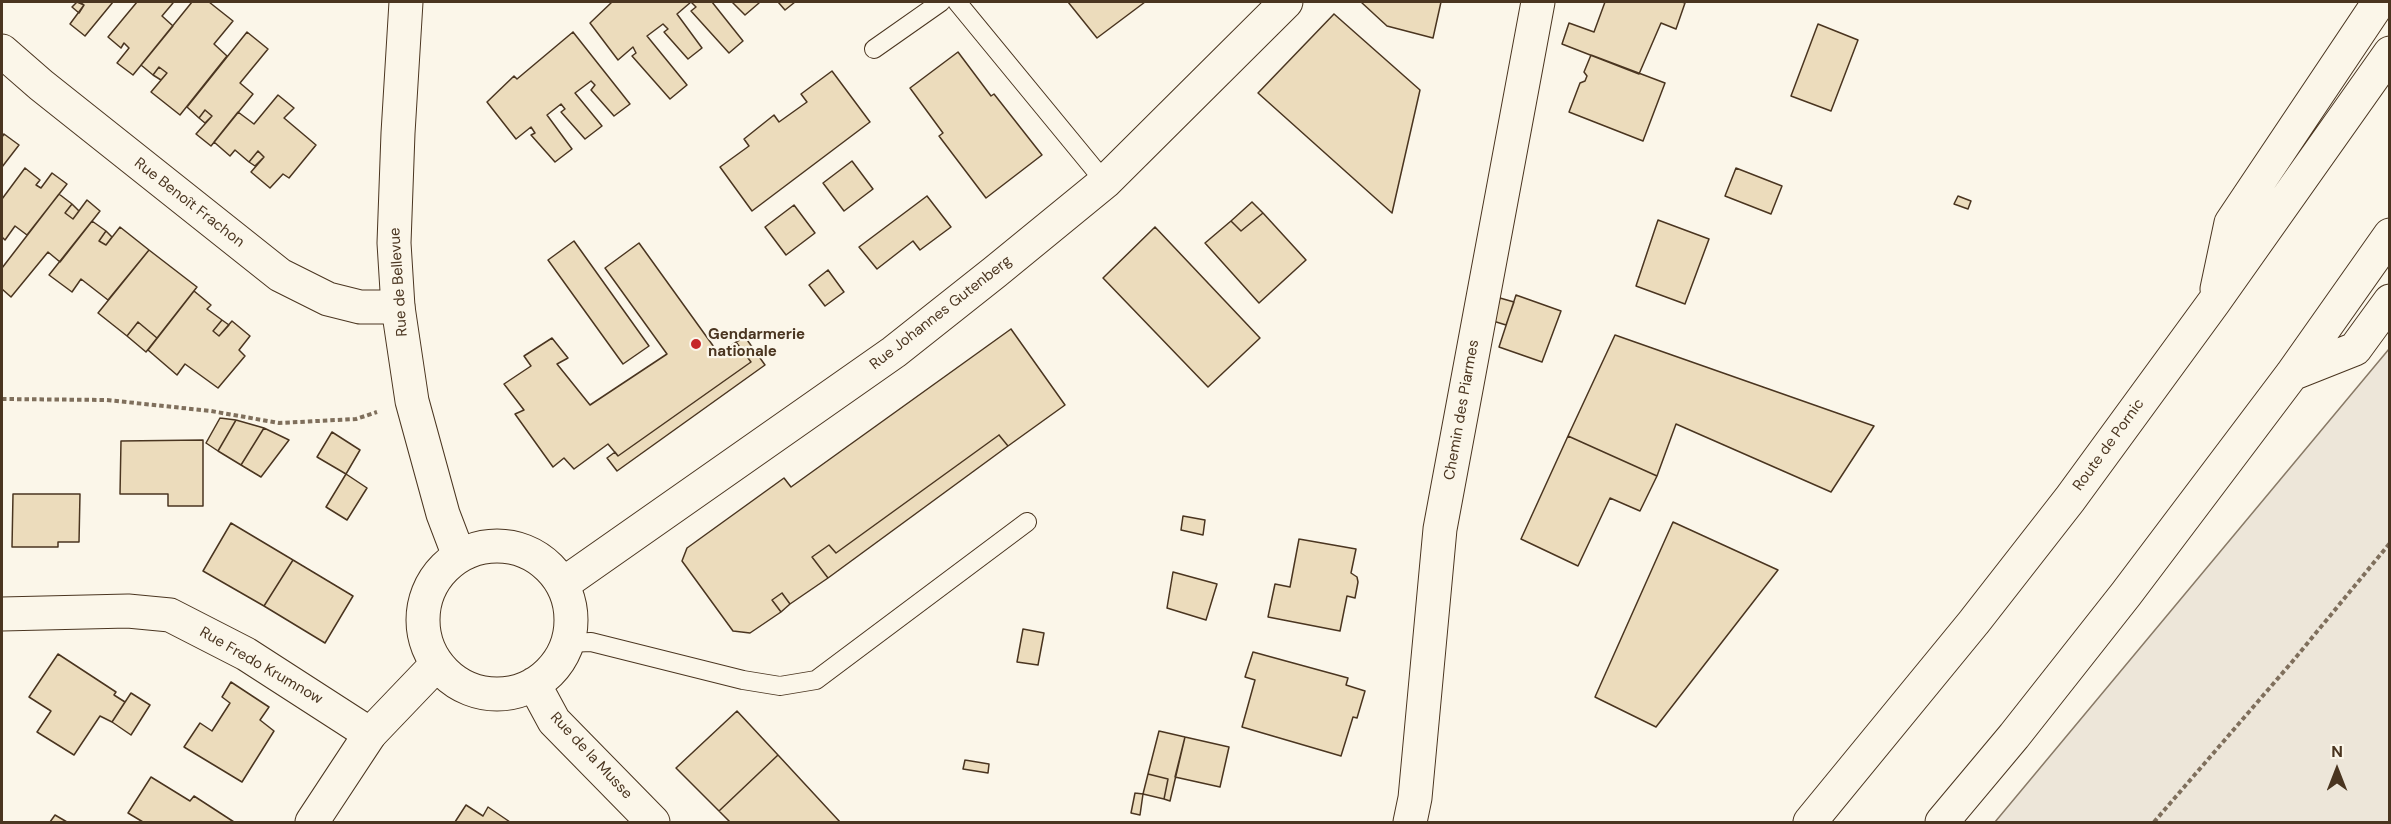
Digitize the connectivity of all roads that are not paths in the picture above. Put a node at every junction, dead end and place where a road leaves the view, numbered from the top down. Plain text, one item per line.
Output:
1 (406, 2) edge
2 (940, 2) edge
3 (957, 2) edge
4 (1286, 2) edge
5 (1538, 2) edge
6 (2379, 2) edge
7 (874, 49) dead end
8 (2, 51) edge
9 (2390, 53) edge
10 (1105, 182) junction
11 (2390, 235) edge
12 (2390, 301) edge
13 (2214, 302) junction
14 (399, 307) junction
15 (2292, 374) junction
16 (1027, 522) dead end
17 (459, 556) junction
18 (563, 584) junction
19 (2, 614) edge
20 (568, 643) junction
21 (436, 664) junction
22 (534, 684) junction
23 (370, 734) junction
24 (312, 822) edge
25 (653, 822) edge
26 (1410, 822) edge
27 (1810, 822) edge
28 (1942, 822) edge

1 - 14 main road, Rue de Bellevue
2 - 7 lane
3 - 10 lane
4 - 10 main road, Rue Johannes Gutenberg
5 - 26 main road, Chemin des Piarmes
6 - 13 main road
8 - 14 main road, Rue Benoît Frachon
9 - 13 main road, Route de Pornic
10 - 18 main road, Rue Johannes Gutenberg
11 - 15 main road
12 - 15 main road
13 - 27 main road, Route de Pornic
14 - 17 main road, Rue de Bellevue
15 - 28 main road
16 - 20 lane
17 - 18 main road
17 - 21 main road
18 - 20 main road
19 - 23 main road, Rue Fredo Krumnow
20 - 22 main road
21 - 22 main road
21 - 23 main road
22 - 25 main road, Rue de la Musse
23 - 24 main road

